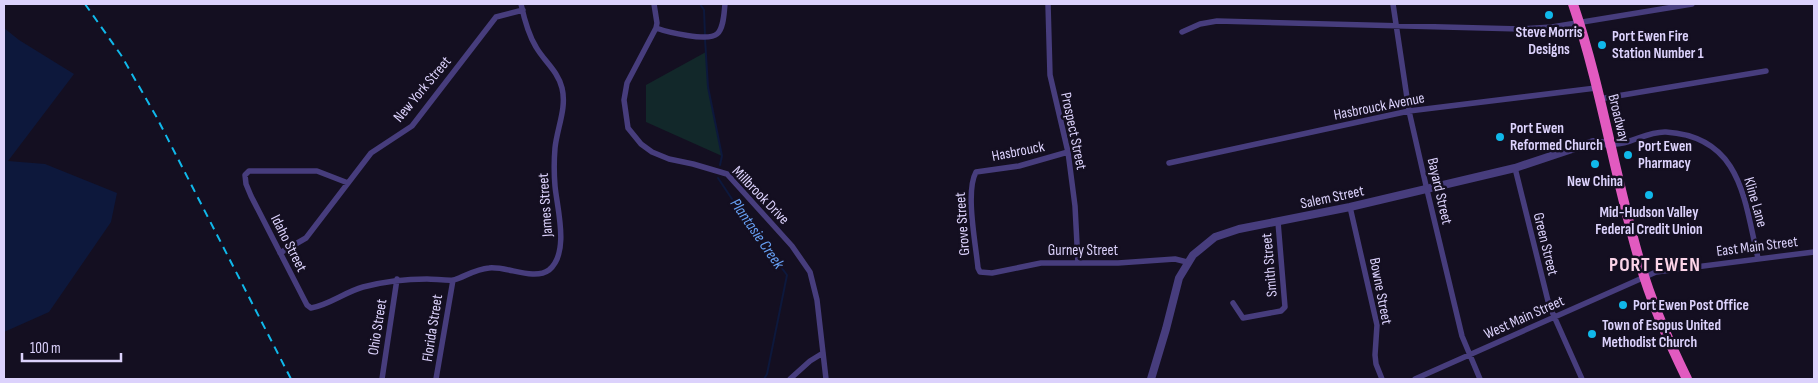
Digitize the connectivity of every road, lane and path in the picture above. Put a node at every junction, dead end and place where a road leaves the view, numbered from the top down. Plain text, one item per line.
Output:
1 (654, 4) edge
2 (725, 4) edge
3 (1048, 4) edge
4 (1393, 4) edge
5 (1572, 4) edge
6 (1692, 4) edge
7 (522, 7) edge
8 (1579, 23) junction
9 (1396, 26) junction
10 (656, 28) junction
11 (1182, 32) dead end
12 (1766, 71) dead end
13 (1596, 88) junction
14 (1599, 99) junction
15 (1409, 111) junction
16 (1610, 144) junction
17 (1068, 152) junction
18 (1169, 163) dead end
19 (1515, 168) junction
20 (974, 174) joint
21 (348, 183) junction
22 (1426, 190) junction
23 (1350, 207) junction
24 (1278, 222) junction
25 (1814, 252) edge
26 (280, 253) junction
27 (1758, 258) junction
28 (1187, 262) junction
29 (1078, 263) junction
30 (980, 272) joint
31 (1644, 277) junction
32 (397, 279) junction
33 (453, 280) junction
34 (1233, 303) dead end
35 (324, 304) joint
36 (1554, 317) junction
37 (823, 353) junction
38 (1470, 354) junction
39 (382, 379) edge
40 (436, 379) edge
41 (790, 379) edge
42 (826, 379) edge
43 (1151, 379) edge
44 (1382, 379) edge
45 (1414, 379) edge
46 (1480, 379) edge
47 (1582, 379) edge
48 (1687, 379) edge

1 - 10 street
2 - 10 street
3 - 17 street, Prospect Street
4 - 9 street, Bayard Street
5 - 8 highway, Broadway
6 - 8 street
7 - 21 street, New York Street
7 - 33 street, James Street
8 - 9 street
8 - 13 highway, Broadway
9 - 11 street
9 - 15 street, Bayard Street
10 - 37 street, Millbrook Drive
12 - 14 street
13 - 14 highway, Broadway
13 - 15 street, Hasbrouck Avenue
14 - 16 highway, Broadway
15 - 18 street, Hasbrouck Avenue
15 - 22 street, Bayard Street
16 - 19 street, Salem Street
16 - 27 street, Kline Lane
16 - 31 highway, Broadway
17 - 20 street, Hasbrouck
17 - 29 street, Prospect Street
19 - 22 street, Salem Street
19 - 36 street, Green Street
20 - 30 street, Grove Street
21 - 26 street, New York Street
21 - 26 street, Idaho Street
22 - 23 street, Salem Street
22 - 38 street, Bayard Street
23 - 24 street, Salem Street
23 - 44 street, Bowne Street
24 - 28 street, Salem Street
24 - 34 street, Smith Street
25 - 27 street, East Main Street
26 - 35 street, Idaho Street
27 - 31 street, East Main Street
28 - 29 street, Gurney Street
28 - 43 street, Salem Street
29 - 30 street, Gurney Street
31 - 36 street, West Main Street
31 - 48 highway, Broadway
32 - 33 street, James Street
32 - 35 street, James Street
32 - 39 street, Ohio Street
33 - 40 street, Florida Street
36 - 38 street, West Main Street
36 - 47 street, Green Street
37 - 41 street
37 - 42 street, Millbrook Drive
38 - 45 street, West Main Street
38 - 46 street, Bayard Street

